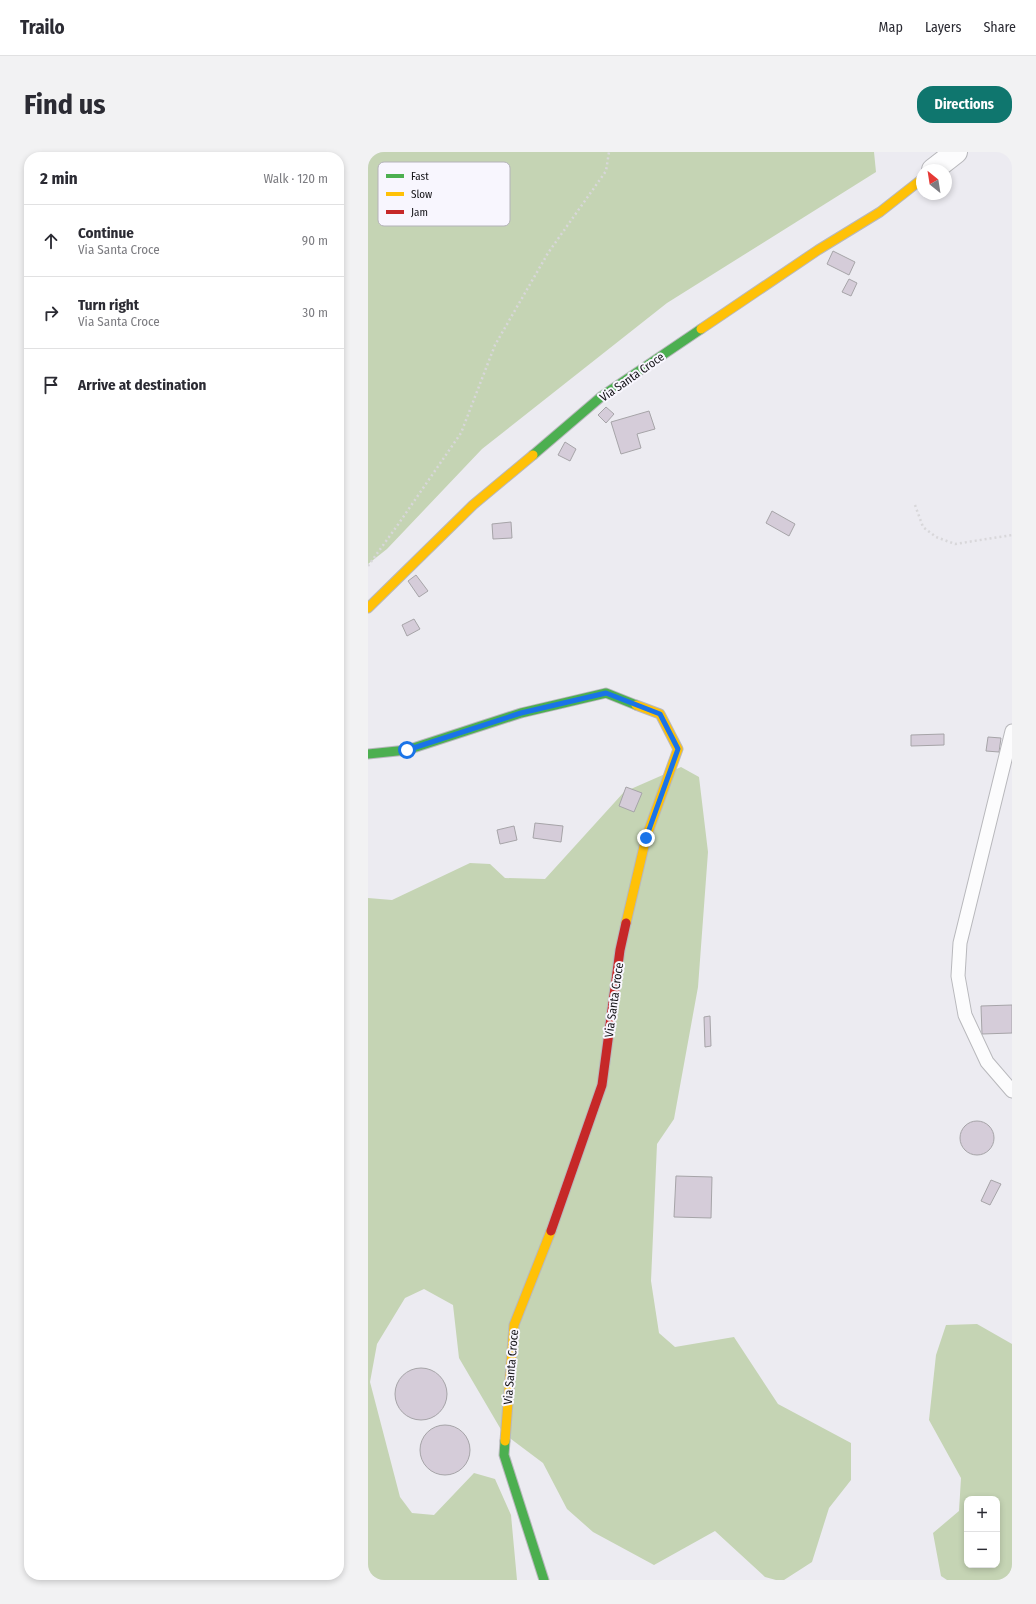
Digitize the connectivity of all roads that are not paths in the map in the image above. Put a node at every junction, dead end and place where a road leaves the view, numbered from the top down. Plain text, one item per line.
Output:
1 (956, 152) edge
2 (941, 164) edge
3 (916, 184) edge
4 (368, 608) edge
5 (1012, 731) edge
6 (368, 754) edge
7 (1012, 1091) edge
8 (544, 1580) edge

1 - 2 street
3 - 4 street, Via Santa Croce
5 - 7 lane
6 - 8 street, Via Santa Croce

